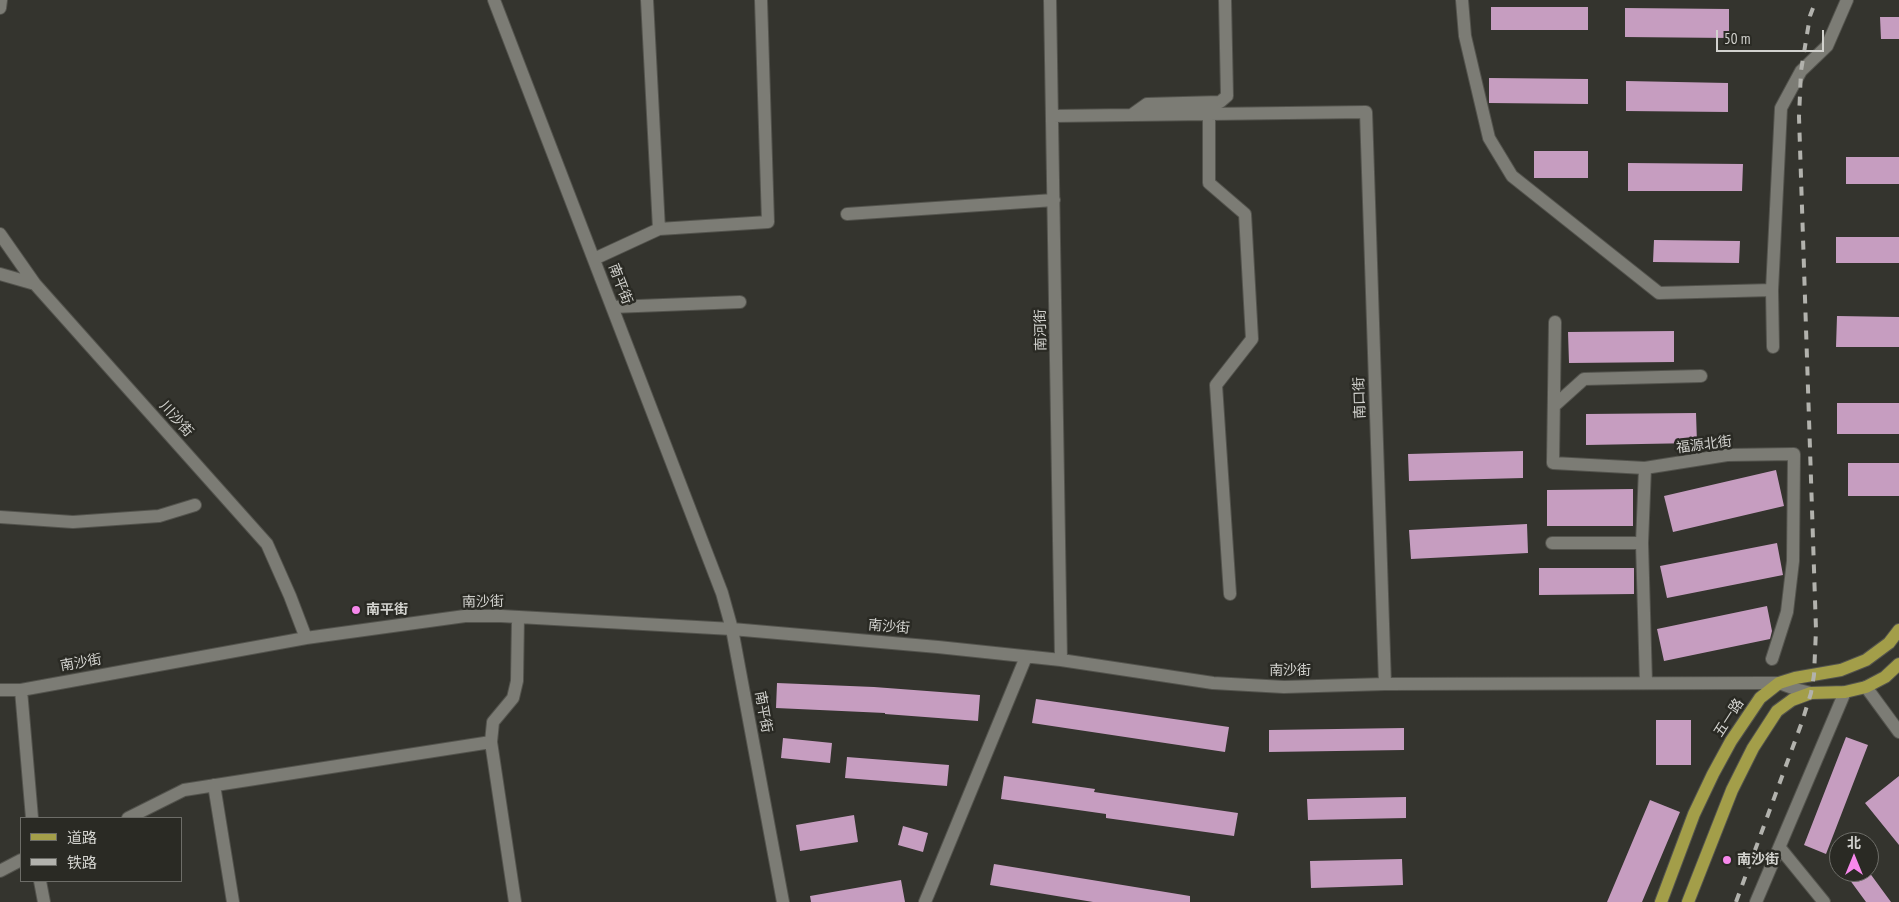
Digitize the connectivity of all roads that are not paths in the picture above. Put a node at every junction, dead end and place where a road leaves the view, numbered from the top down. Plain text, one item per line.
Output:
1 (1, 0) edge
2 (494, 0) edge
3 (647, 0) edge
4 (761, 0) edge
5 (1050, 0) edge
6 (1225, 0) edge
7 (1462, 0) edge
8 (1847, 0) edge
9 (0, 8) edge
10 (1208, 112) junction
11 (1133, 114) junction
12 (1052, 116) junction
13 (1054, 200) junction
14 (847, 214) dead end
15 (659, 229) junction
16 (0, 234) edge
17 (594, 259) junction
18 (0, 274) edge
19 (35, 284) junction
20 (1772, 290) junction
21 (740, 302) dead end
22 (612, 307) junction
23 (1555, 322) dead end
24 (1773, 347) dead end
25 (1702, 376) dead end
26 (1554, 406) junction
27 (1645, 468) junction
28 (195, 505) dead end
29 (0, 517) edge
30 (1552, 543) dead end
31 (1642, 543) junction
32 (1230, 594) dead end
33 (518, 617) junction
34 (732, 629) junction
35 (1899, 630) edge
36 (306, 638) junction
37 (1026, 657) junction
38 (1772, 659) dead end
39 (1061, 660) junction
40 (1899, 664) edge
41 (1646, 683) junction
42 (1779, 683) junction
43 (1385, 684) junction
44 (1866, 687) junction
45 (0, 690) edge
46 (21, 690) junction
47 (1846, 692) junction
48 (1812, 693) junction
49 (1899, 732) edge
50 (491, 742) junction
51 (214, 785) junction
52 (32, 817) edge
53 (130, 817) edge
54 (1780, 848) junction
55 (20, 861) edge
56 (0, 871) edge
57 (40, 882) edge
58 (44, 902) edge
59 (233, 902) edge
60 (515, 902) edge
61 (783, 902) edge
62 (925, 902) edge
63 (1661, 902) edge
64 (1688, 902) edge
65 (1756, 902) edge
66 (1824, 902) edge

1 - 9 street
2 - 17 street, 南平街
3 - 15 street
4 - 15 street
5 - 12 street, 南河街
6 - 11 street
7 - 20 street
8 - 20 street
10 - 11 street
10 - 32 street
10 - 43 street, 南口街
11 - 12 street
12 - 13 street, 南河街
13 - 14 street
13 - 39 street, 南河街
15 - 17 street
16 - 19 street, 川沙街
17 - 22 street, 南平街
18 - 19 street
19 - 36 street, 川沙街
20 - 24 street
21 - 22 street
22 - 34 street, 南平街
23 - 26 street, 福源北街
25 - 26 street
26 - 27 street, 福源北街
27 - 31 street
27 - 38 street, 福源北街
28 - 29 street
30 - 31 street
31 - 41 street
33 - 34 street, 南沙街
33 - 36 street, 南沙街
33 - 50 street
34 - 37 street, 南沙街
34 - 61 street, 南平街
35 - 42 main road, 五一路
36 - 46 street, 南沙街
37 - 39 street, 南沙街
37 - 62 street
39 - 43 street, 南沙街
40 - 44 main road
41 - 42 street, 南沙街
41 - 43 street, 南沙街
42 - 48 street, 南沙街
42 - 63 main road, 五一路
44 - 47 main road
44 - 49 street
45 - 46 street, 南沙街
46 - 52 street
47 - 48 main road
47 - 54 street
48 - 64 main road
50 - 51 street
50 - 60 street
51 - 53 street
51 - 59 street
54 - 65 street
54 - 66 street
55 - 56 street
57 - 58 street

